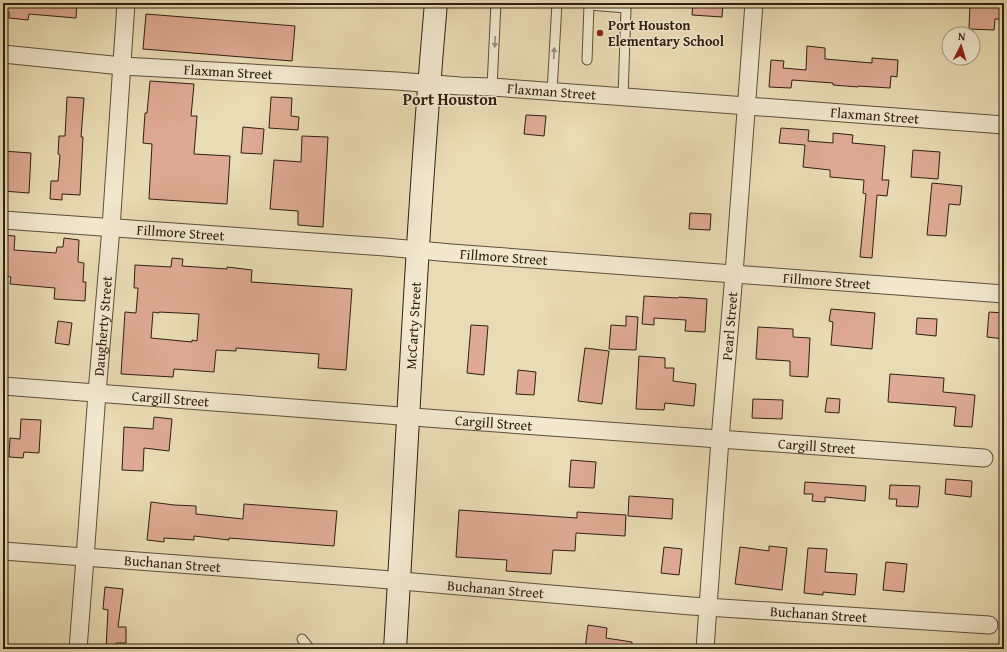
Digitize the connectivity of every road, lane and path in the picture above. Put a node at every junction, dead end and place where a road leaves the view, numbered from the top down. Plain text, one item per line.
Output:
1 (126, 3) edge
2 (436, 3) edge
3 (496, 3) edge
4 (557, 3) edge
5 (754, 3) edge
6 (3, 54) edge
7 (587, 60) dead end
8 (122, 66) junction
9 (429, 84) junction
10 (492, 87) junction
11 (552, 92) junction
12 (623, 97) junction
13 (746, 106) junction
14 (1004, 125) edge
15 (3, 220) edge
16 (111, 228) junction
17 (417, 250) junction
18 (734, 274) junction
19 (1004, 294) edge
20 (3, 386) edge
21 (97, 393) junction
22 (408, 417) junction
23 (720, 439) junction
24 (984, 458) dead end
25 (3, 551) edge
26 (85, 558) junction
27 (399, 581) junction
28 (708, 607) junction
29 (989, 625) dead end
30 (302, 639) dead end
31 (78, 649) edge
32 (310, 649) edge
33 (395, 649) edge
34 (705, 649) edge

1 - 8 street, Daugherty Street
2 - 9 main road, McCarty Street
3 -> 10 lane
11 -> 4 lane
5 - 13 street, Pearl Street
6 - 8 street, Flaxman Street
7 - 12 lane
8 - 9 street, Flaxman Street
8 - 16 street, Daugherty Street
9 - 10 street, Flaxman Street
9 - 17 main road, McCarty Street
10 - 11 street, Flaxman Street
11 - 12 street, Flaxman Street
12 - 13 street, Flaxman Street
13 - 14 street, Flaxman Street
13 - 18 street, Pearl Street
15 - 16 street, Fillmore Street
16 - 17 street, Fillmore Street
16 - 21 street, Daugherty Street
17 - 18 street, Fillmore Street
17 - 22 main road, McCarty Street
18 - 19 street, Fillmore Street
18 - 23 street, Pearl Street
20 - 21 street, Cargill Street
21 - 22 street, Cargill Street
21 - 26 street, Daugherty Street
22 - 23 street, Cargill Street
22 - 27 main road, McCarty Street
23 - 24 street, Cargill Street
23 - 28 street, Pearl Street
25 - 26 street, Buchanan Street
26 - 27 street, Buchanan Street
26 - 31 street, Daugherty Street
27 - 28 street, Buchanan Street
27 - 33 main road, McCarty Street
28 - 29 street, Buchanan Street
28 - 34 street, Pearl Street
30 - 32 lane

